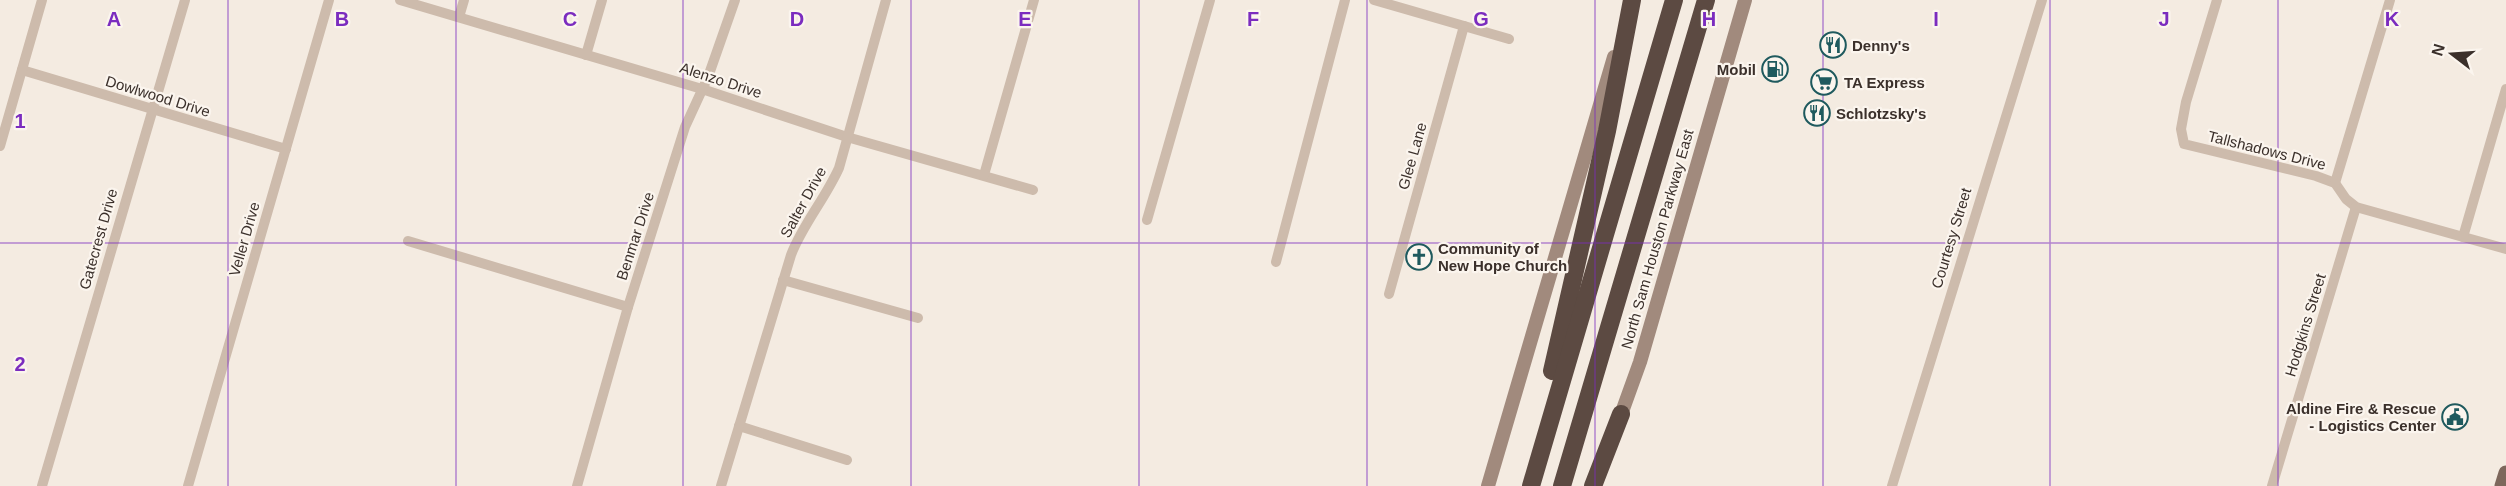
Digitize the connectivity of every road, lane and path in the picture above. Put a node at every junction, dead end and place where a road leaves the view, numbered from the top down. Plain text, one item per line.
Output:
1 (42, 0) edge
2 (185, 0) edge
3 (329, 0) edge
4 (400, 0) edge
5 (464, 0) edge
6 (602, 0) edge
7 (735, 0) edge
8 (886, 0) edge
9 (1034, 0) edge
10 (1210, 0) edge
11 (1345, 0) edge
12 (1374, 0) edge
13 (1631, 0) edge
14 (1674, 0) edge
15 (1706, 0) edge
16 (1745, 0) edge
17 (2042, 0) edge
18 (2217, 0) edge
19 (2390, 0) edge
20 (459, 17) junction
21 (1464, 26) junction
22 (1509, 39) dead end
23 (586, 55) junction
24 (22, 70) junction
25 (2506, 88) edge
26 (702, 89) junction
27 (152, 109) junction
28 (847, 137) junction
29 (0, 146) edge
30 (286, 150) junction
31 (984, 175) junction
32 (2335, 183) junction
33 (1033, 190) dead end
34 (2356, 207) junction
35 (1147, 220) dead end
36 (2463, 237) junction
37 (408, 241) dead end
38 (2506, 249) edge
39 (1276, 262) dead end
40 (783, 280) junction
41 (1389, 294) dead end
42 (628, 307) junction
43 (918, 318) dead end
44 (1621, 414) junction
45 (739, 426) junction
46 (847, 460) dead end
47 (2506, 473) edge
48 (42, 486) edge
49 (188, 486) edge
50 (577, 486) edge
51 (721, 486) edge
52 (1488, 486) edge
53 (1523, 486) edge
54 (1531, 486) edge
55 (1562, 486) edge
56 (1593, 486) edge
57 (1600, 486) edge
58 (1892, 486) edge
59 (2272, 486) edge
60 (2502, 486) edge

1 - 24 street
2 - 27 street, Gatecrest Drive
3 - 30 street, Veller Drive
4 - 20 street, Alenzo Drive
5 - 20 street
6 - 23 street
7 - 26 street, Benmar Drive
8 - 28 street, Salter Drive
9 - 31 street
10 - 35 street
11 - 39 street
12 - 21 street
13 - 52 main road
13 - 53 highway
14 - 54 highway
15 - 55 highway, North Sam Houston Parkway East
16 - 44 main road, North Sam Houston Parkway East
17 - 58 street, Courtesy Street
18 - 32 street, Tallshadows Drive
19 - 32 street
20 - 23 street, Alenzo Drive
21 - 22 street
21 - 41 street, Glee Lane
23 - 26 street, Alenzo Drive
24 - 27 street, Dowlwood Drive
24 - 29 street
25 - 36 street
26 - 28 street, Alenzo Drive
26 - 42 street, Benmar Drive
27 - 30 street, Dowlwood Drive
27 - 48 street, Gatecrest Drive
28 - 31 street, Alenzo Drive
28 - 40 street, Salter Drive
30 - 49 street, Veller Drive
31 - 33 street, Alenzo Drive
32 - 34 street, Tallshadows Drive
34 - 36 street
34 - 59 street, Hodgkins Street
36 - 38 street
37 - 42 street
40 - 43 street
40 - 45 street, Salter Drive
42 - 50 street, Benmar Drive
44 - 56 highway
44 - 57 main road, North Sam Houston Parkway East
45 - 46 street
45 - 51 street, Salter Drive
47 - 60 main road

